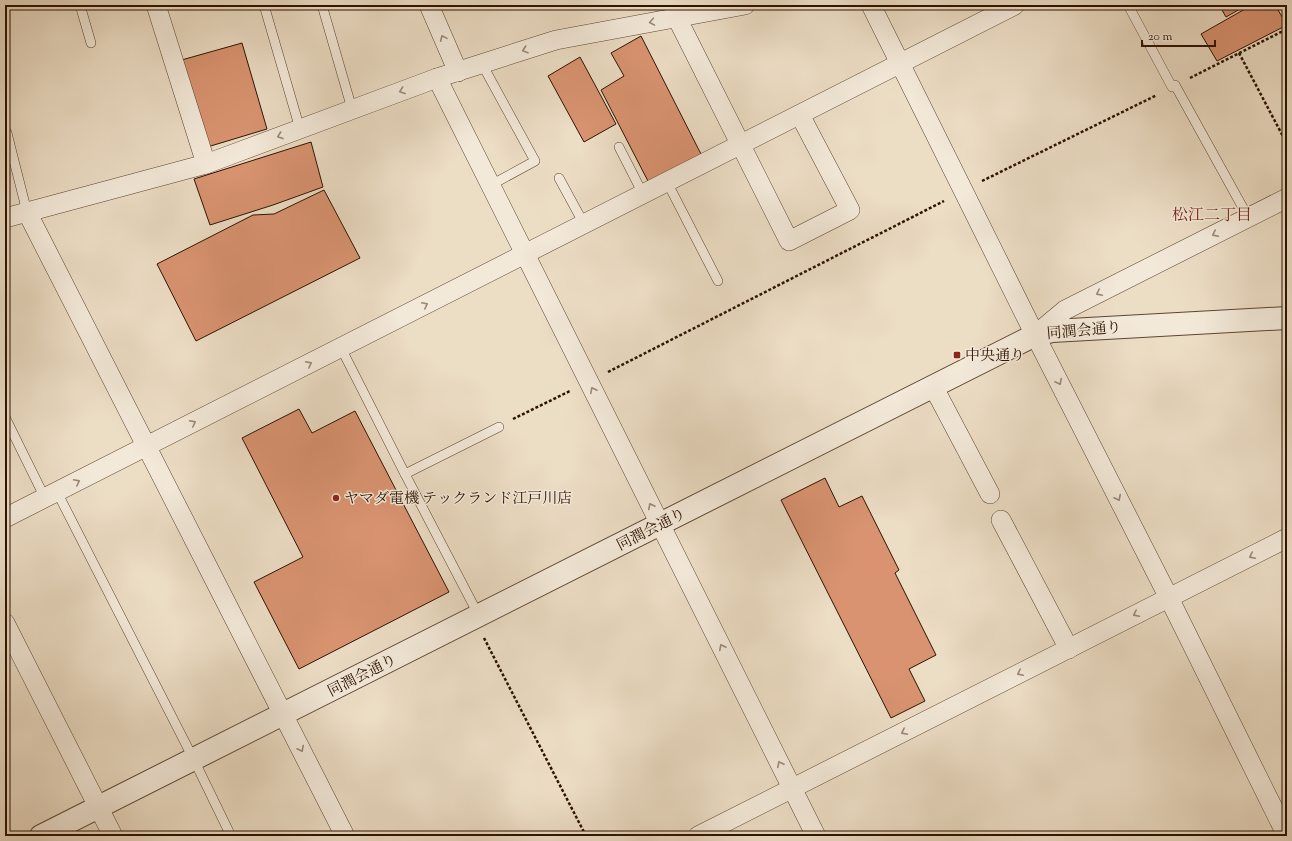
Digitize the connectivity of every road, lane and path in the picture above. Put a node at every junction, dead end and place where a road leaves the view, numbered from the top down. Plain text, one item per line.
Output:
1 (80, 5) edge
2 (156, 5) edge
3 (264, 5) edge
4 (322, 5) edge
5 (429, 5) edge
6 (745, 5) edge
7 (871, 5) edge
8 (1016, 5) edge
9 (1128, 5) edge
10 (713, 8) edge
11 (677, 18) junction
12 (1287, 29) edge
13 (91, 43) dead end
14 (1239, 53) junction
15 (482, 64) junction
16 (899, 64) junction
17 (458, 72) junction
18 (437, 78) junction
19 (1174, 86) junction
20 (352, 109) junction
21 (800, 115) junction
22 (300, 129) junction
23 (5, 133) edge
24 (1287, 144) edge
25 (740, 145) junction
26 (618, 147) dead end
27 (206, 164) junction
28 (559, 178) dead end
29 (666, 182) junction
30 (491, 185) junction
31 (964, 191) junction
32 (643, 194) junction
33 (1287, 198) edge
34 (27, 212) junction
35 (5, 218) edge
36 (1248, 218) junction
37 (584, 224) junction
38 (525, 254) junction
39 (718, 281) dead end
40 (1287, 318) edge
41 (1035, 335) junction
42 (341, 348) junction
43 (589, 381) junction
44 (933, 386) junction
45 (5, 417) edge
46 (499, 427) joint
47 (147, 446) junction
48 (405, 474) junction
49 (990, 494) dead end
50 (51, 495) junction
51 (5, 518) edge
52 (1001, 520) dead end
53 (660, 524) junction
54 (1287, 538) edge
55 (1169, 598) junction
56 (476, 617) junction
57 (5, 623) edge
58 (1069, 648) junction
59 (284, 714) junction
60 (194, 760) junction
61 (792, 788) junction
62 (98, 807) junction
63 (41, 836) edge
64 (113, 836) edge
65 (231, 836) edge
66 (345, 836) edge
67 (586, 836) edge
68 (698, 836) edge
69 (816, 836) edge
70 (1287, 836) edge

1 - 13 lane
2 - 27 street
3 - 22 lane
4 - 20 lane
17 -> 5 street
6 - 10 street
7 - 16 street
8 - 16 street
9 - 19 lane
10 - 11 street
11 -> 15 street
11 - 25 street
12 - 14 path
14 - 19 path
14 - 24 path
15 - 17 street
15 - 30 lane
16 - 21 street
16 - 31 street
17 - 18 street
18 -> 20 street
18 - 30 street
19 - 31 path
19 - 36 lane
20 - 22 street
21 - 25 street
21 - 25 street
22 -> 27 street
23 - 34 lane
25 - 29 street
26 - 32 lane
27 - 34 street
28 - 37 lane
29 - 32 street
29 - 39 lane
30 - 38 street
31 - 41 street
31 - 43 path
32 - 37 street
33 - 36 street
34 - 35 street
34 - 47 street
36 -> 41 street
37 - 38 street
42 -> 38 street
38 - 43 street
40 - 41 street, 同潤会通り
41 - 44 street, 同潤会通り
41 -> 55 street
47 -> 42 street
42 - 48 lane
43 - 46 path
53 -> 43 street
44 - 49 street
44 - 53 street, 同潤会通り
45 - 50 lane
46 - 48 lane
50 -> 47 street
47 - 59 street
48 - 56 lane
50 - 51 street
50 - 60 lane
52 - 58 street
53 - 56 street, 同潤会通り
61 -> 53 street
54 -> 55 street
55 -> 58 street
55 - 70 street
56 - 59 street, 同潤会通り
56 - 67 path
57 - 62 street
58 -> 61 street
59 - 60 street, 同潤会通り
59 -> 66 street
60 - 62 street, 同潤会通り
60 - 65 lane
61 - 68 street
61 - 69 street
62 - 63 street, 同潤会通り
62 - 64 street

